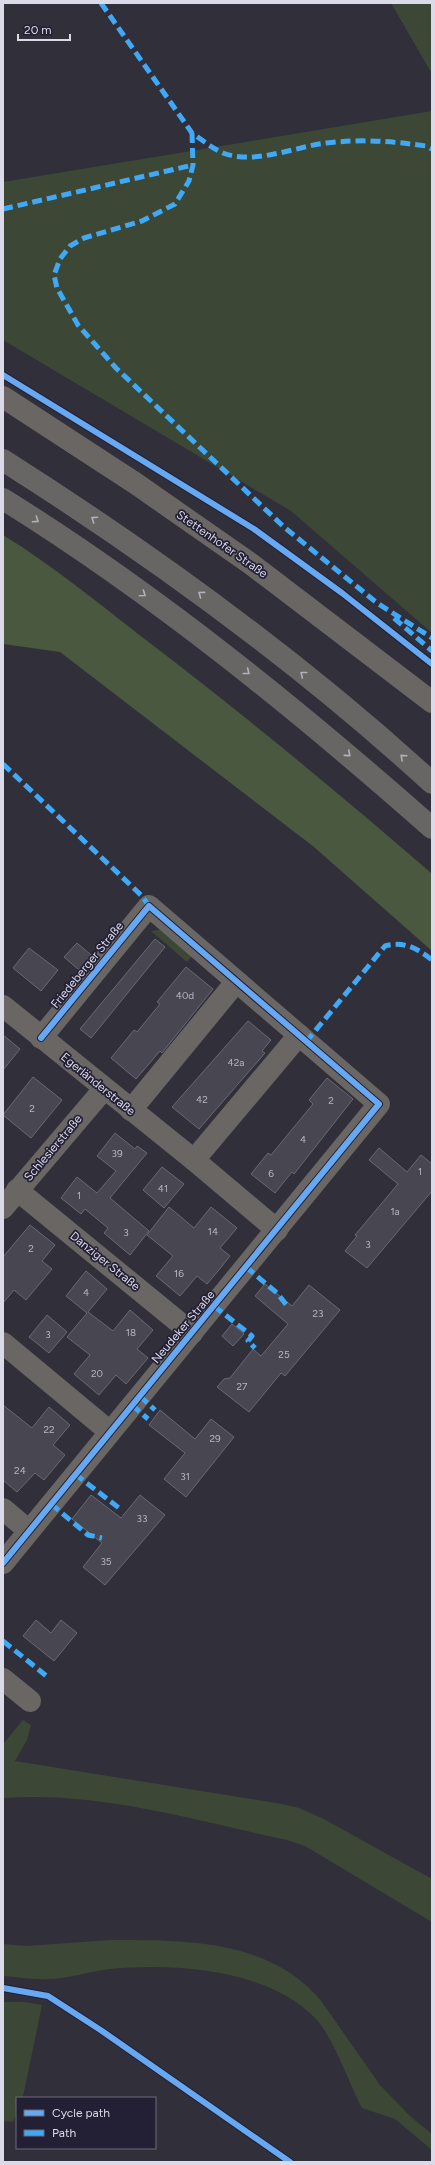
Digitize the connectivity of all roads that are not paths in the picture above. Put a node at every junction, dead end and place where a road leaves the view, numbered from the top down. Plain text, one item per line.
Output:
1 (3, 397) edge
2 (3, 460) edge
3 (3, 499) edge
4 (432, 702) edge
5 (432, 783) edge
6 (432, 828) edge
7 (236, 982) junction
8 (3, 1006) edge
9 (299, 1035) junction
10 (41, 1038) junction
11 (104, 1089) junction
12 (131, 1110) junction
13 (194, 1160) junction
14 (17, 1190) junction
15 (3, 1208) edge
16 (277, 1230) junction
17 (192, 1333) junction
18 (3, 1342) edge
19 (110, 1432) junction
20 (3, 1509) edge
21 (28, 1530) junction
22 (3, 1563) edge
23 (3, 1678) edge
24 (30, 1701) dead end

1 - 4 street, Stettenhofer Straße
5 -> 2 highway
3 -> 6 highway
7 - 9 street
7 - 10 street, Friedeberger Straße
7 - 12 street
8 - 10 street, Egerländerstraße
9 - 13 street
9 - 16 street, Neudeker Straße
10 - 11 street, Egerländerstraße
11 - 12 street, Egerländerstraße
11 - 14 street, Schlesierstraße
12 - 13 street, Egerländerstraße
13 - 16 street, Egerländerstraße
14 - 15 street, Schlesierstraße
14 - 17 street, Danziger Straße
16 - 17 street, Neudeker Straße
17 - 19 street, Neudeker Straße
18 - 19 street
19 - 21 street, Neudeker Straße
20 - 21 street
21 - 22 street, Neudeker Straße
23 - 24 street

